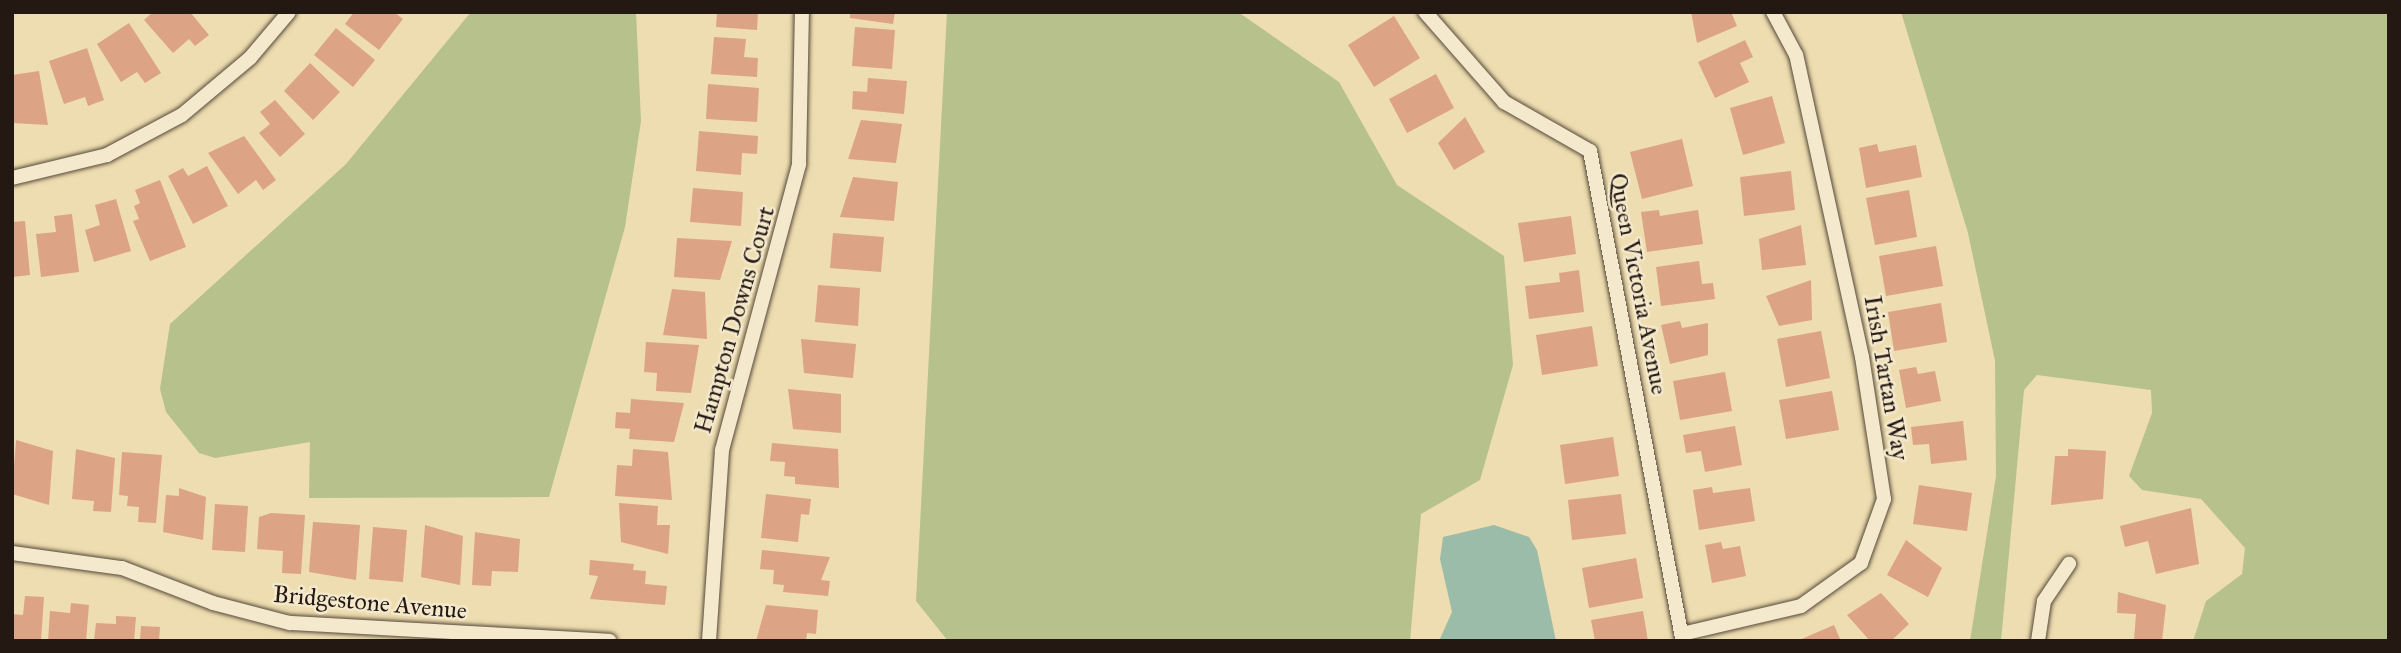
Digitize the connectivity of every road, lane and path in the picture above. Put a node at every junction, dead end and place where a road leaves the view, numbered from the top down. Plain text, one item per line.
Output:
1 (289, 12) edge
2 (802, 12) edge
3 (1425, 12) edge
4 (1773, 12) edge
5 (12, 178) edge
6 (12, 553) edge
7 (2069, 564) dead end
8 (1682, 637) edge
9 (608, 641) edge
10 (709, 641) edge
11 (2038, 641) edge

1 - 5 street
2 - 10 street, Hampton Downs Court
3 - 8 street, Queen Victoria Avenue
4 - 8 street, Irish Tartan Way
6 - 9 street, Bridgestone Avenue
7 - 11 street

